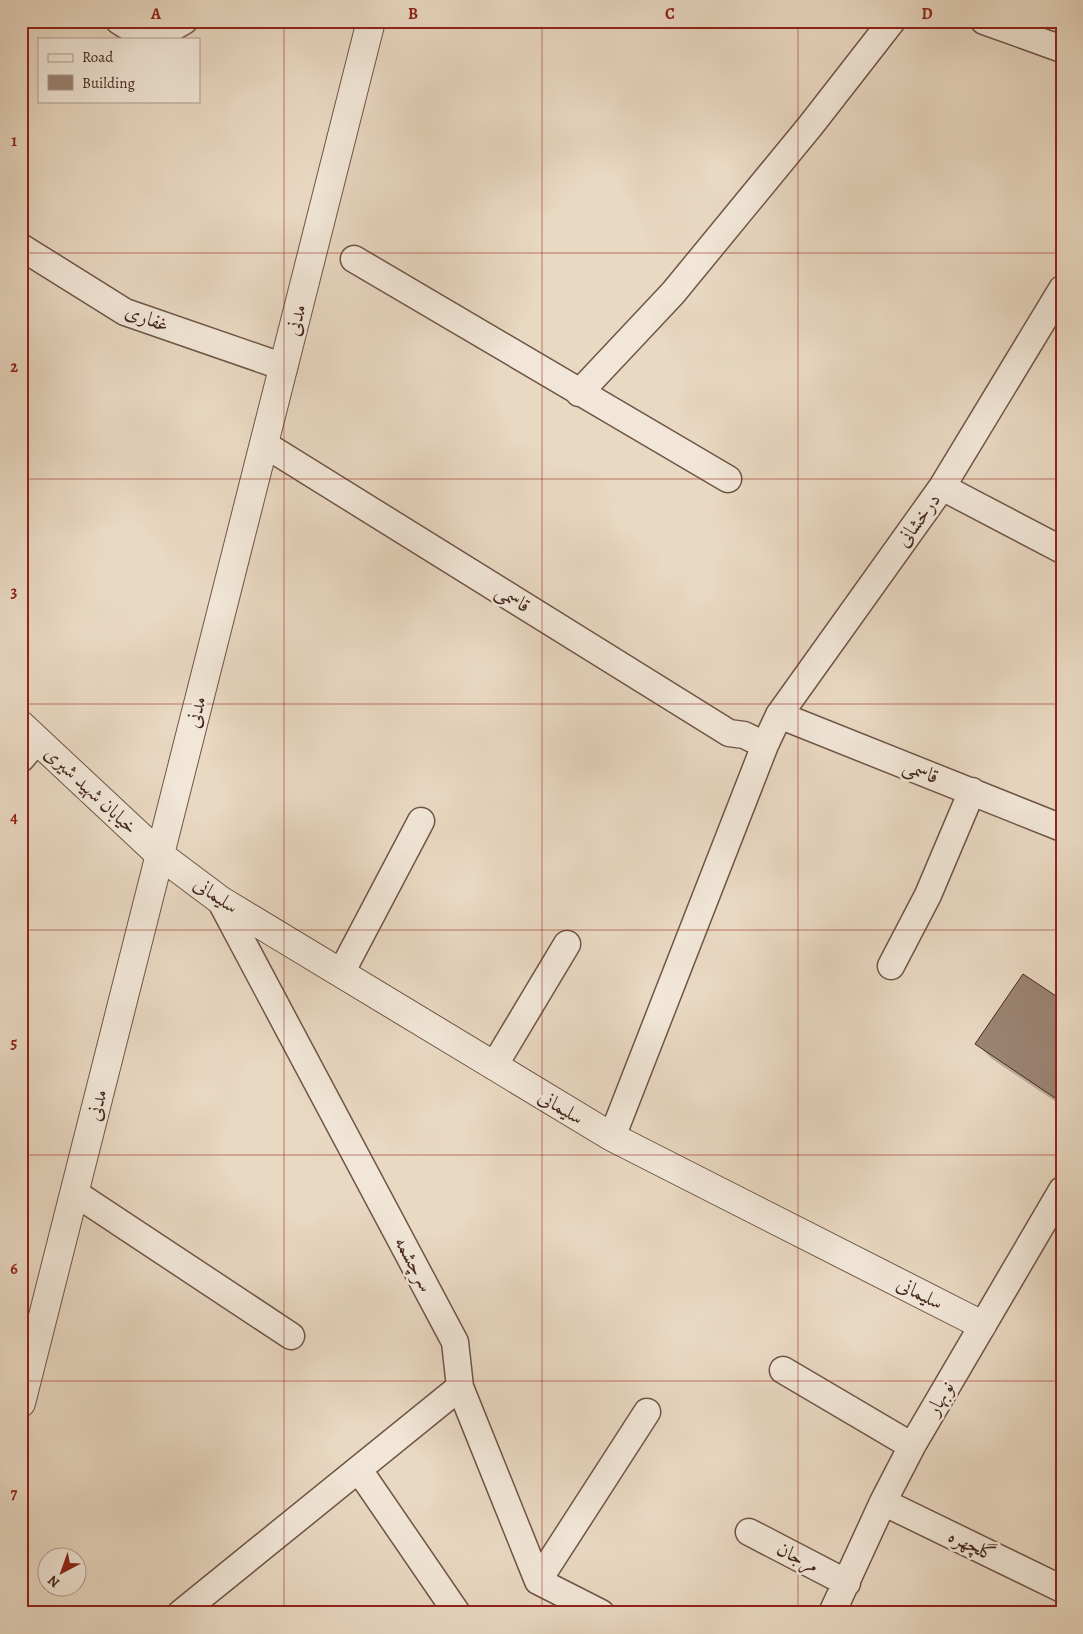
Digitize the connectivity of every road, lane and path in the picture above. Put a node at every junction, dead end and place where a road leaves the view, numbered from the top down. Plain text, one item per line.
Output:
1 (119, 21) edge
2 (184, 21) edge
3 (371, 21) edge
4 (892, 21) edge
5 (984, 21) edge
6 (146, 38) edge
7 (155, 38) edge
8 (1062, 49) edge
9 (21, 247) edge
10 (354, 259) dead end
11 (1062, 289) edge
12 (284, 367) junction
13 (580, 393) junction
14 (264, 444) junction
15 (728, 479) dead end
16 (942, 487) junction
17 (1062, 550) edge
18 (779, 715) junction
19 (27, 742) edge
20 (765, 746) junction
21 (972, 791) junction
22 (421, 821) dead end
23 (1060, 821) edge
24 (160, 855) junction
25 (220, 900) junction
26 (567, 944) dead end
27 (891, 966) dead end
28 (341, 973) junction
29 (494, 1066) junction
30 (612, 1137) junction
31 (1062, 1190) edge
32 (74, 1193) junction
33 (982, 1325) junction
34 (291, 1336) dead end
35 (783, 1370) dead end
36 (460, 1386) junction
37 (21, 1403) edge
38 (647, 1412) dead end
39 (912, 1446) junction
40 (359, 1470) junction
41 (883, 1502) junction
42 (749, 1532) dead end
43 (538, 1581) junction
44 (847, 1583) junction
45 (1062, 1589) edge
46 (181, 1613) edge
47 (457, 1613) edge
48 (601, 1613) edge
49 (832, 1613) edge

1 - 6 street
2 - 7 street
3 - 12 street, مدنی
4 - 13 street
5 - 8 street
9 - 12 street, غفاری
10 - 13 street
11 - 16 street, درخشانی
12 - 14 street, مدنی
13 - 15 street
14 - 20 street, قاسمی
14 - 24 street, مدنی
16 - 17 street
16 - 18 street, درخشانی
18 - 20 street, درخشانی
18 - 21 street, قاسمی
19 - 24 street, خیابان شهید شیری
20 - 30 street, درخشانی
21 - 23 street, قاسمی
21 - 27 street
22 - 28 street
24 - 25 street, سلیمانی
24 - 32 street, مدنی
25 - 28 street, سلیمانی
25 - 36 street, سرچشمه
26 - 29 street
28 - 29 street, سلیمانی
29 - 30 street, سلیمانی
30 - 33 street, سلیمانی
31 - 33 street, نوبهار
32 - 34 street
32 - 37 street, مدنی
33 - 39 street, نوبهار
35 - 39 street
36 - 40 street
36 - 43 street, سرچشمه
38 - 43 street
39 - 41 street, نوبهار
40 - 46 street
40 - 47 street
41 - 44 street, نوبهار
41 - 45 street, گلچهره
42 - 44 street, مرجان
43 - 48 street
44 - 49 street, نوبهار

